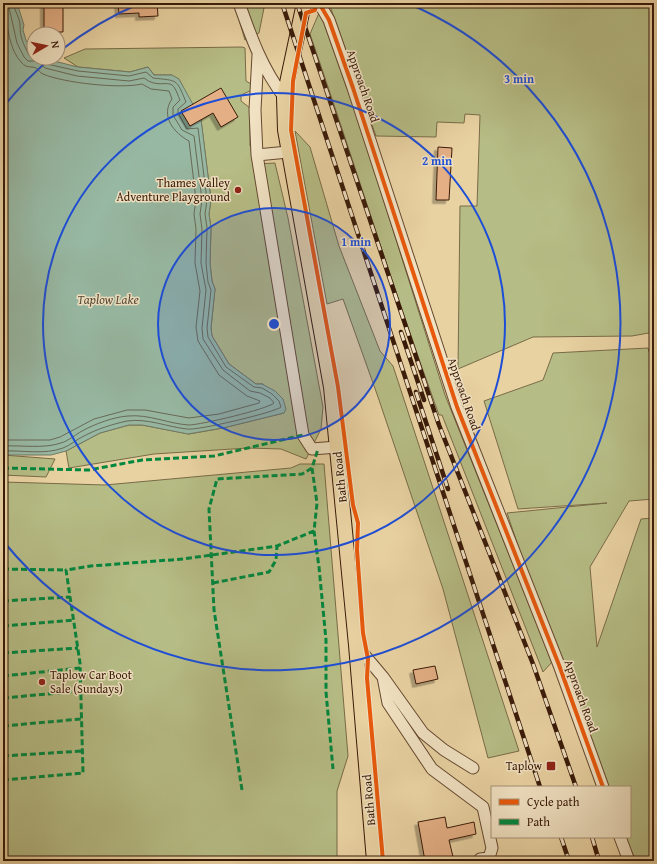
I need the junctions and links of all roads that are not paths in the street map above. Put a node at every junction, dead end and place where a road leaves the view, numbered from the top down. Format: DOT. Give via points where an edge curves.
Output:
graph roads {
  1 [pos="240,3"];
  2 [pos="304,3"];
  3 [pos="319,3"];
  4 [pos="258,55"];
  5 [pos="284,97"];
  6 [pos="288,152"];
  7 [pos="257,155"];
  8 [pos="337,447"];
  9 [pos="356,645"];
  10 [pos="383,677"];
  11 [pos="473,768"];
  12 [pos="604,786"];
  13 [pos="620,838"];
  14 [pos="480,859"];
  15 [pos="374,861"];
  16 [pos="629,861"];
  1 -- 4 [label="street"];
  2 -- 5 [label="main road, Bath Road"];
  3 -- 12 [label="street, Approach Road" via="329,20 353,88 457,407 559,665"];
  4 -- 5 [label="street"];
  4 -- 7 [label="street" via="255,110"];
  5 -- 6 [label="main road, Bath Road"];
  6 -- 7 [label="street"];
  6 -- 8 [label="main road, Bath Road" via="331,387"];
  7 -- 8 [label="street" via="303,435 312,450"];
  8 -- 9 [label="main road, Bath Road"];
  9 -- 10 [label="street"];
  9 -- 15 [label="main road, Bath Road"];
  10 -- 11 [label="street" via="423,733"];
  10 -- 14 [label="street" via="388,703 432,769 483,807 492,848 489,858"];
  13 -- 16 [label="street"];
}
